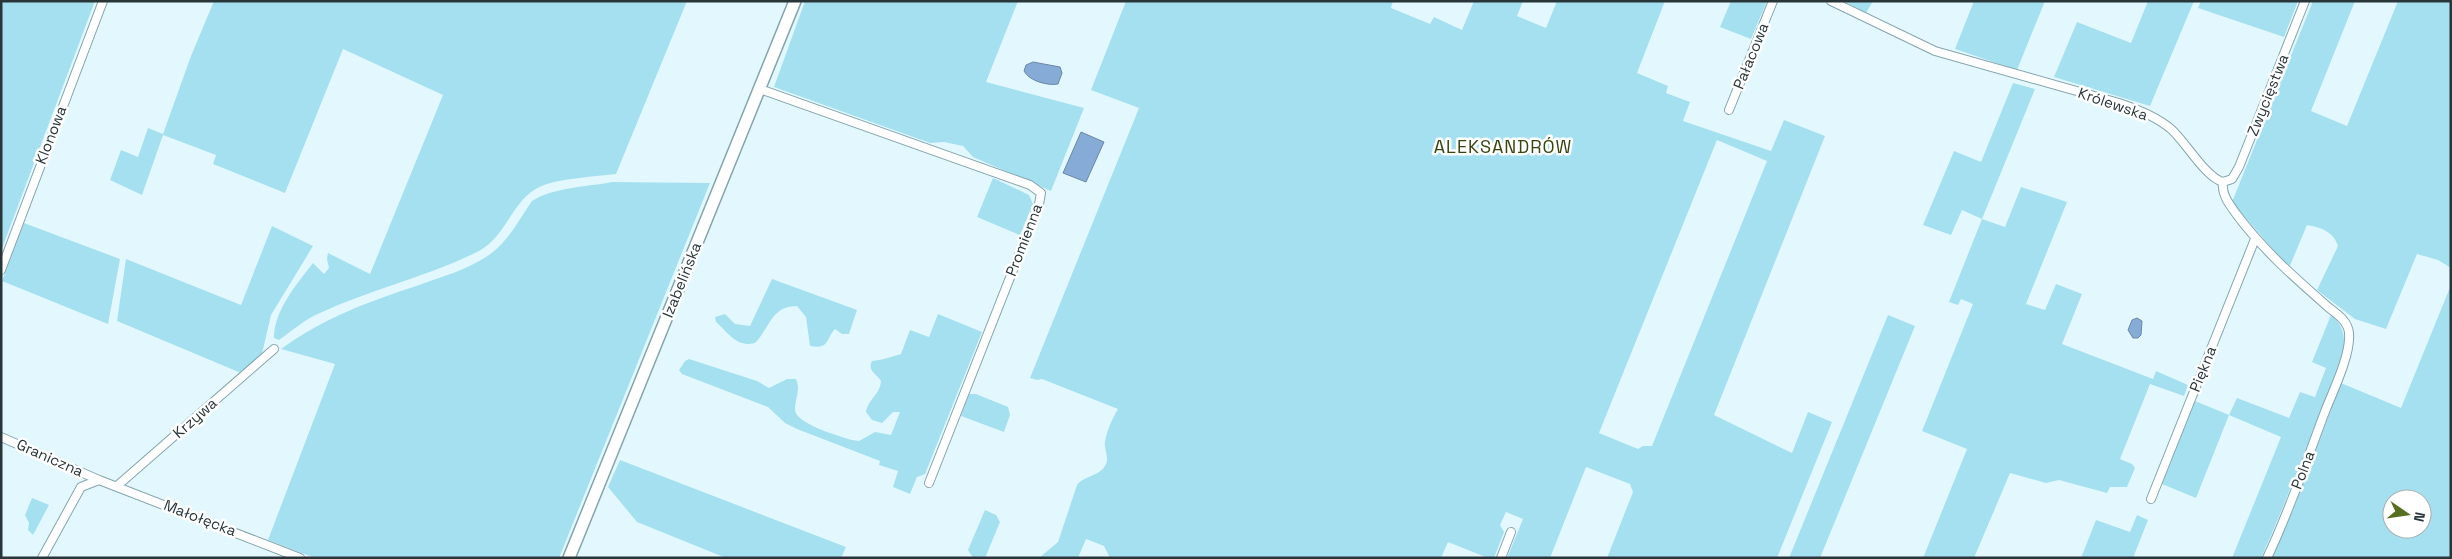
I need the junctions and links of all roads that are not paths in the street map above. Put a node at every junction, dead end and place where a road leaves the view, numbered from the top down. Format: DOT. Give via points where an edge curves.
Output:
graph roads {
  1 [pos="104,1"];
  2 [pos="795,1"];
  3 [pos="1773,1"];
  4 [pos="1832,1"];
  5 [pos="2305,1"];
  6 [pos="760,88"];
  7 [pos="1729,110"];
  8 [pos="2223,182"];
  9 [pos="2256,239"];
  10 [pos="1,270"];
  11 [pos="274,349"];
  12 [pos="1,437"];
  13 [pos="99,480"];
  14 [pos="929,483"];
  15 [pos="117,486"];
  16 [pos="2151,499"];
  17 [pos="1511,532"];
  18 [pos="42,558"];
  19 [pos="300,558"];
  20 [pos="569,558"];
  21 [pos="1501,558"];
  22 [pos="2267,558"];
  1 -- 10 [label="street, Klonowa"];
  2 -- 6 [label="street, Izabelińska"];
  3 -- 7 [label="street, Pałacowa"];
  4 -- 8 [label="street, Królewska" via="1935,51 2142,112 2170,128 2208,172"];
  5 -- 8 [label="street, Zwycięstwa" via="2239,167 2232,179"];
  6 -- 14 [label="street, Promienna" via="1030,185 1041,193"];
  6 -- 20 [label="street, Izabelińska"];
  8 -- 9 [label="street" via="2222,190 2228,202"];
  9 -- 16 [label="street, Piękna"];
  9 -- 22 [label="street, Polna" via="2286,271 2347,325 2348,345 2337,381"];
  11 -- 15 [label="street, Krzywa"];
  12 -- 13 [label="street, Graniczna"];
  13 -- 15 [label="street, Małołęcka"];
  13 -- 18 [label="street" via="81,487"];
  15 -- 19 [label="street, Małołęcka"];
  17 -- 21 [label="street"];
}
